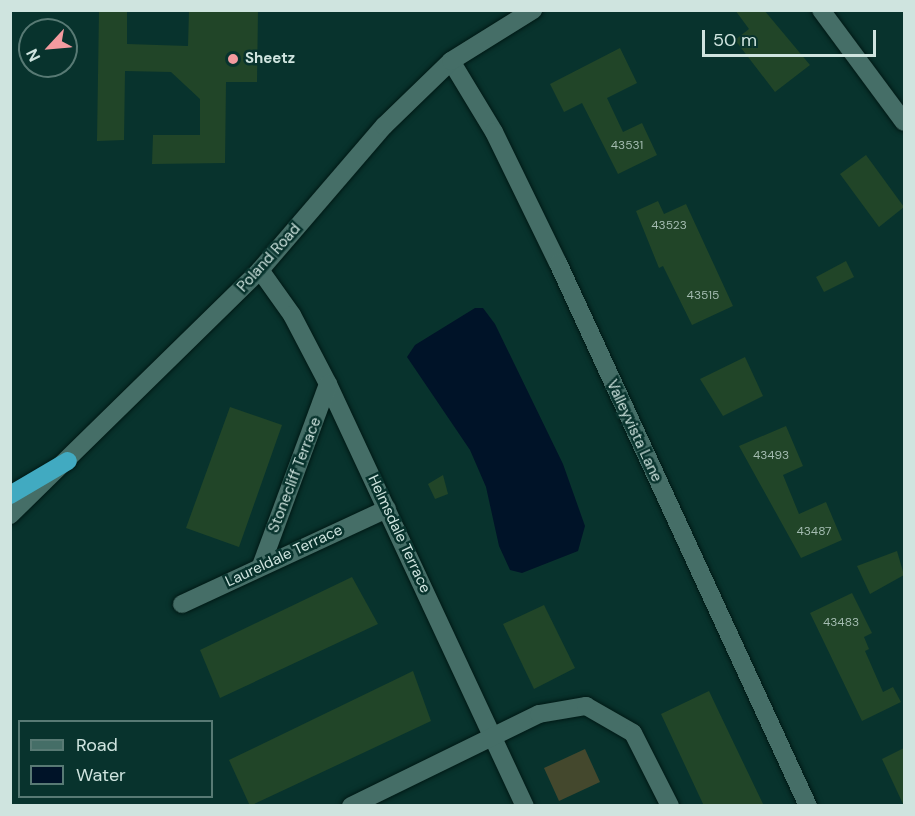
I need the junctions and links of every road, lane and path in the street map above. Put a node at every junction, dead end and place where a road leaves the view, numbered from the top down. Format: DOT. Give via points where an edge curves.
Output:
graph roads {
  1 [pos="533,10"];
  2 [pos="821,10"];
  3 [pos="451,61"];
  4 [pos="904,122"];
  5 [pos="260,270"];
  6 [pos="328,384"];
  7 [pos="68,461"];
  8 [pos="10,495"];
  9 [pos="387,509"];
  10 [pos="10,515"];
  11 [pos="261,566"];
  12 [pos="182,604"];
  13 [pos="492,737"];
  14 [pos="351,806"];
  15 [pos="525,806"];
  16 [pos="670,806"];
  17 [pos="808,806"];
  1 -- 3 [label="street, Poland Road"];
  2 -- 4 [label="street"];
  3 -- 5 [label="street, Poland Road" via="384,126"];
  3 -- 17 [label="street, Valleyvista Lane" via="494,132 553,254"];
  5 -- 6 [label="street, Helmsdale Terrace" via="292,315"];
  5 -- 7 [label="street, Poland Road"];
  6 -- 9 [label="street, Helmsdale Terrace"];
  6 -- 11 [label="street, Stonecliff Terrace"];
  7 -- 8 [label="highway"];
  7 -- 10 [label="street, Poland Road"];
  9 -- 11 [label="street, Laureldale Terrace"];
  9 -- 13 [label="street, Helmsdale Terrace"];
  11 -- 12 [label="street, Laureldale Terrace"];
  13 -- 14 [label="street"];
  13 -- 15 [label="street, Helmsdale Terrace"];
  13 -- 16 [label="street" via="553,709 586,706 603,712 633,733"];
}
